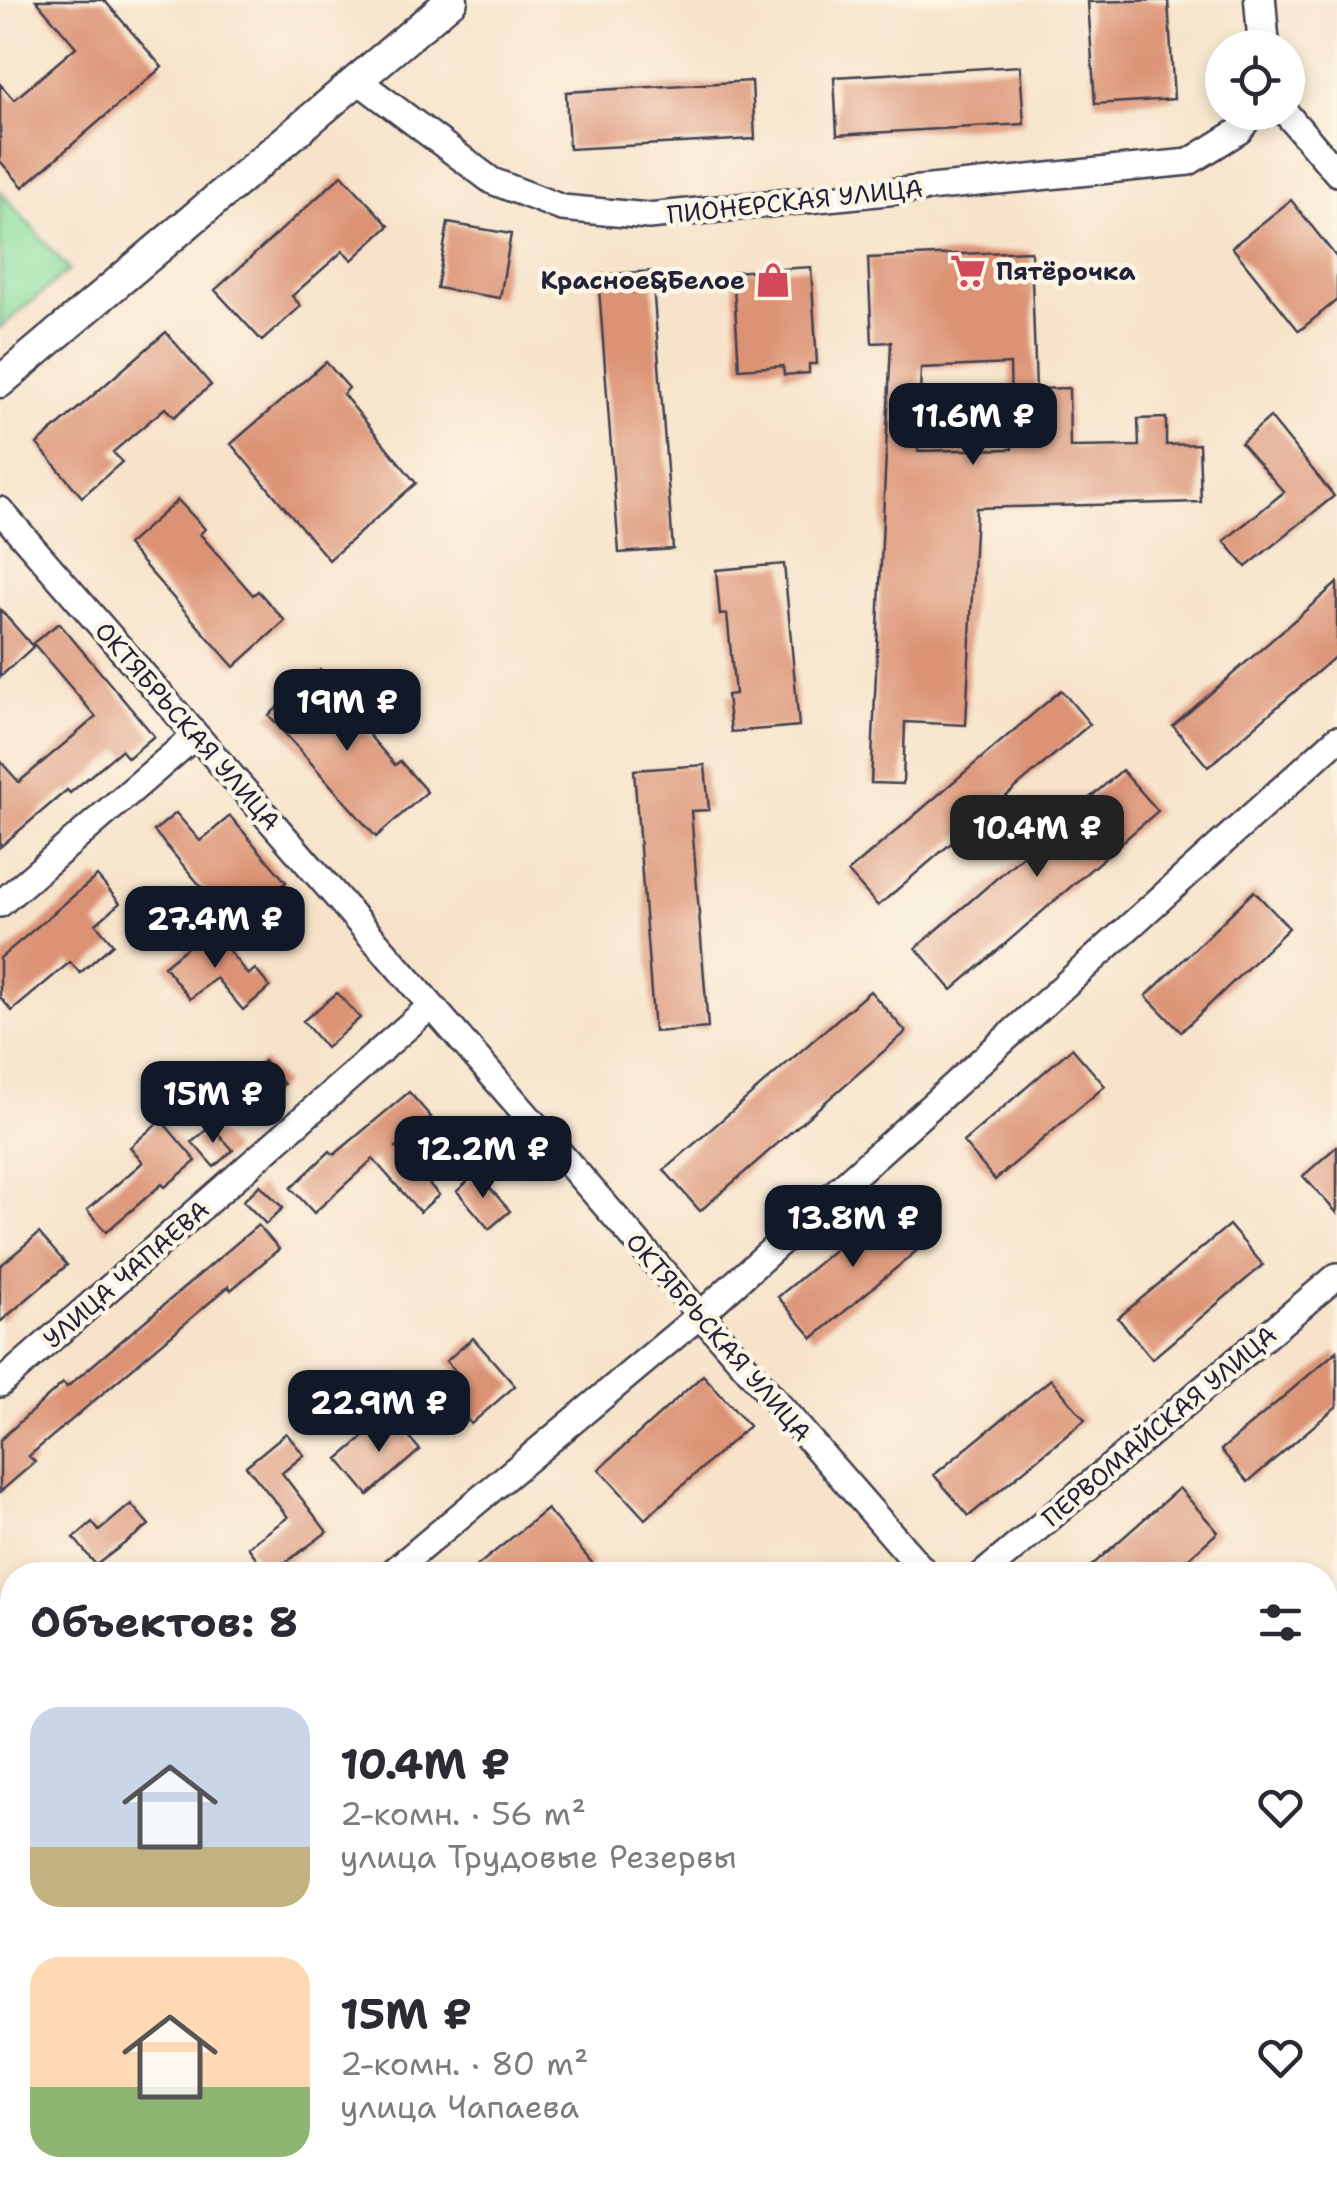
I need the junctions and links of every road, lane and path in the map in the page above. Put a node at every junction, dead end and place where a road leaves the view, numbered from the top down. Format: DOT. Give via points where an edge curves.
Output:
graph roads {
  1 [pos="452,0"];
  2 [pos="1260,0"];
  3 [pos="1262,30"];
  4 [pos="356,78"];
  5 [pos="1240,130"];
  6 [pos="1300,130"];
  7 [pos="1337,173"];
  8 [pos="0,382"];
  9 [pos="0,510"];
  10 [pos="196,735"];
  11 [pos="1337,739"];
  12 [pos="0,904"];
  13 [pos="432,1006"];
  14 [pos="1337,1276"];
  15 [pos="700,1315"];
  16 [pos="0,1384"];
  17 [pos="404,1562"];
  18 [pos="916,1562"];
  19 [pos="997,1562"];
  1 -- 4 [label="street"];
  2 -- 3 [label="street"];
  4 -- 5 [label="street, ПИОНЕРСКАЯ УЛИЦА" via="492,181 562,208 648,216 1189,162"];
  4 -- 8 [label="street"];
  6 -- 7 [label="street"];
  9 -- 10 [label="street, ОКТЯБРЬСКАЯ УЛИЦА"];
  10 -- 12 [label="street"];
  10 -- 13 [label="street, ОКТЯБРЬСКАЯ УЛИЦА"];
  11 -- 15 [label="street"];
  13 -- 15 [label="street, ОКТЯБРЬСКАЯ УЛИЦА"];
  13 -- 16 [label="street, УЛИЦА ЧАПАЕВА"];
  14 -- 19 [label="street, ПЕРВОМАЙСКАЯ УЛИЦА"];
  15 -- 17 [label="street"];
  15 -- 18 [label="street, ОКТЯБРЬСКАЯ УЛИЦА"];
}
